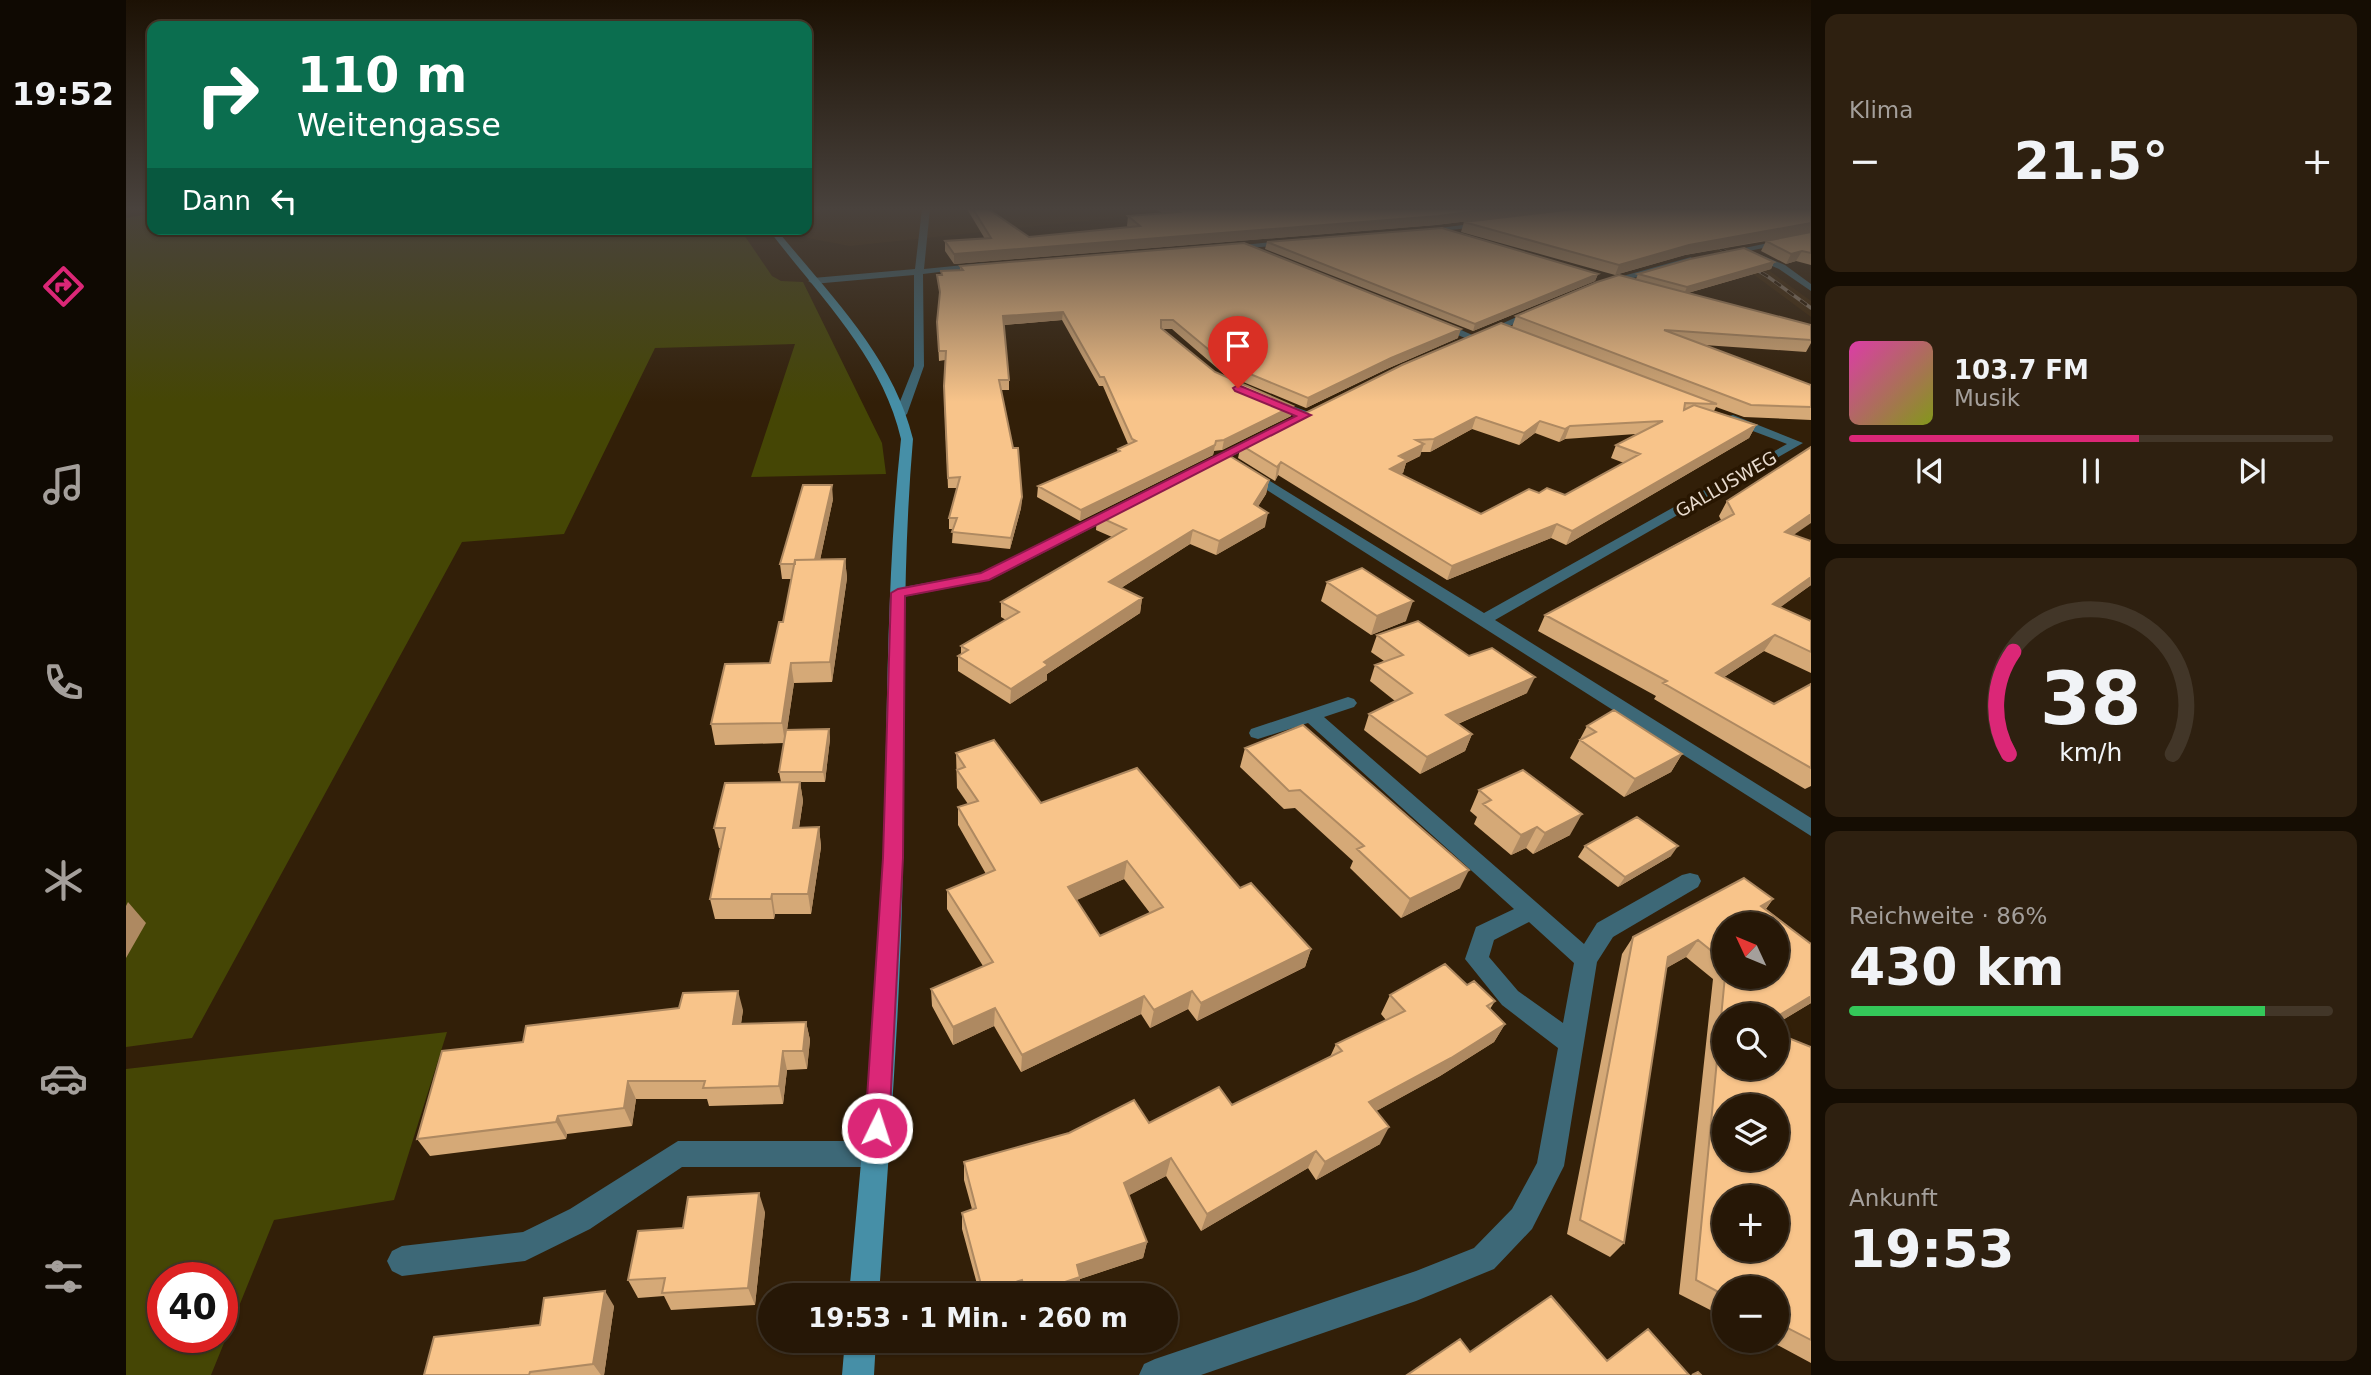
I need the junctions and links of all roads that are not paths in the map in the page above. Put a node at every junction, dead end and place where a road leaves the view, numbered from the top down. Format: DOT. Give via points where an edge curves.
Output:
graph roads {
  1 [pos="807,273"];
  2 [pos="896,273"];
  3 [pos="919,273"];
  4 [pos="1630,273"];
  5 [pos="1789,273"];
  6 [pos="1607,278"];
  7 [pos="813,281"];
  8 [pos="1639,287"];
  9 [pos="1589,288"];
  10 [pos="1811,288"];
  11 [pos="1543,308"];
  12 [pos="1423,318"];
  13 [pos="1497,328"];
  14 [pos="1474,338"];
  15 [pos="1523,338"];
  16 [pos="1451,348"];
  17 [pos="1261,397"];
  18 [pos="1719,413"];
  19 [pos="901,414"];
  20 [pos="1305,416"];
  21 [pos="1269,433"];
  22 [pos="1221,456"];
  23 [pos="1197,468"];
  24 [pos="1126,505"];
  25 [pos="898,593"];
  26 [pos="1484,620"];
  27 [pos="1348,703"];
  28 [pos="1310,715"];
  29 [pos="1258,733"];
  30 [pos="1811,828"];
  31 [pos="1690,881"];
  32 [pos="1531,911"];
  33 [pos="1586,960"];
  34 [pos="1572,1044"];
  35 [pos="875,1154"];
  36 [pos="402,1261"];
  37 [pos="865,1283"];
  38 [pos="860,1353"];
  39 [pos="858,1375"];
  40 [pos="1154,1375"];
  1 -- 7 [label="street"];
  2 -- 7 [label="street"];
  3 -- 19 [label="street" via="919,366"];
  4 -- 6 [label="street"];
  5 -- 10 [label="street"];
  6 -- 8 [label="street"];
  6 -- 9 [label="street"];
  7 -- 19 [label="street" via="869,350"];
  11 -- 13 [label="street"];
  12 -- 14 [label="street"];
  13 -- 14 [label="street"];
  13 -- 15 [label="street"];
  14 -- 16 [label="street"];
  17 -- 20 [label="street"];
  18 -- 26 [label="street, GALLUSWEG" via="1797,443"];
  19 -- 25 [label="street" via="907,439"];
  21 -- 22 [label="street"];
  22 -- 23 [label="street"];
  22 -- 26 [label="street"];
  24 -- 25 [label="street" via="985,577"];
  25 -- 35 [label="street" via="893,858"];
  26 -- 30 [label="street"];
  27 -- 28 [label="street"];
  28 -- 29 [label="street"];
  28 -- 32 [label="street"];
  31 -- 33 [label="street" via="1605,930"];
  32 -- 33 [label="street"];
  32 -- 34 [label="street" via="1484,934 1477,959 1510,998"];
  33 -- 34 [label="street"];
  34 -- 40 [label="street" via="1550,1166 1522,1219 1484,1259"];
  35 -- 36 [label="street" via="678,1154 580,1219 525,1246"];
  35 -- 37 [label="street"];
  38 -- 39 [label="street"];
}
